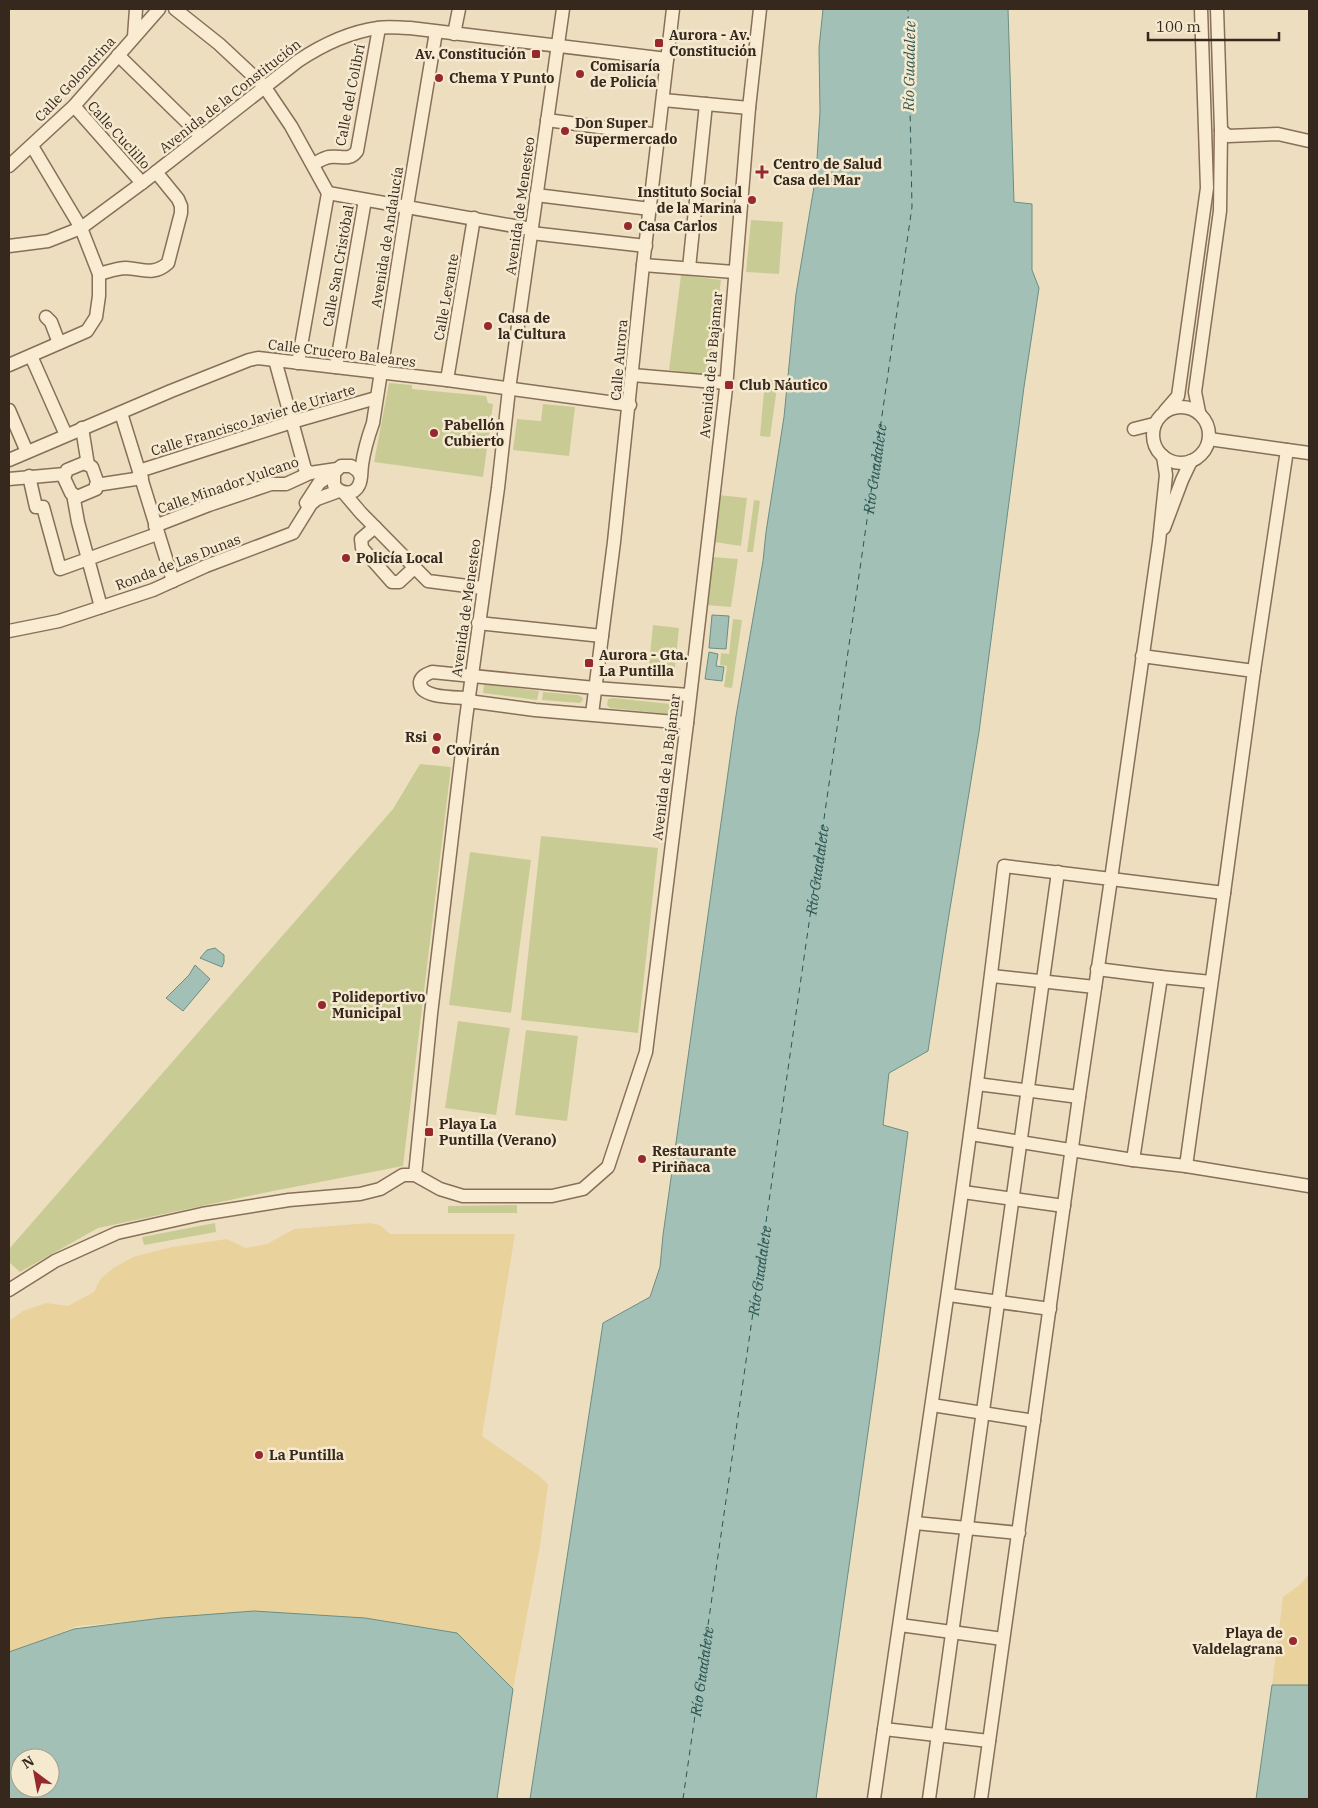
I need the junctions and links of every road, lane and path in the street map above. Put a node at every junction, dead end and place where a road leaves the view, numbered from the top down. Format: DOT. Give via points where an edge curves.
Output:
graph roads {
  1 [pos="136,9"];
  2 [pos="159,9"];
  3 [pos="175,9"];
  4 [pos="459,9"];
  5 [pos="562,9"];
  6 [pos="674,9"];
  7 [pos="760,9"];
  8 [pos="1201,9"];
  9 [pos="1212,9"];
  10 [pos="1217,9"];
  11 [pos="379,28"];
  12 [pos="436,32"];
  13 [pos="454,34"];
  14 [pos="134,37"];
  15 [pos="557,46"];
  16 [pos="118,55"];
  17 [pos="667,59"];
  18 [pos="1204,79"];
  19 [pos="264,86"];
  20 [pos="663,100"];
  21 [pos="706,104"];
  22 [pos="74,106"];
  23 [pos="749,108"];
  24 [pos="547,120"];
  25 [pos="1221,130"];
  26 [pos="659,135"];
  27 [pos="201,136"];
  28 [pos="1309,141"];
  29 [pos="32,146"];
  30 [pos="313,164"];
  31 [pos="9,166"];
  32 [pos="156,172"];
  33 [pos="142,183"];
  34 [pos="328,193"];
  35 [pos="536,195"];
  36 [pos="365,200"];
  37 [pos="406,206"];
  38 [pos="650,209"];
  39 [pos="1220,211"];
  40 [pos="474,218"];
  41 [pos="81,228"];
  42 [pos="531,231"];
  43 [pos="9,246"];
  44 [pos="646,246"];
  45 [pos="643,265"];
  46 [pos="689,268"];
  47 [pos="734,272"];
  48 [pos="99,274"];
  49 [pos="46,317"];
  50 [pos="59,343"];
  51 [pos="31,356"];
  52 [pos="275,360"];
  53 [pos="298,363"];
  54 [pos="9,365"];
  55 [pos="336,367"];
  56 [pos="380,373"];
  57 [pos="632,375"];
  58 [pos="447,380"];
  59 [pos="726,383"];
  60 [pos="509,389"];
  61 [pos="376,398"];
  62 [pos="630,405"];
  63 [pos="9,410"];
  64 [pos="1165,411"];
  65 [pos="1199,412"];
  66 [pos="120,413"];
  67 [pos="292,422"];
  68 [pos="1154,424"];
  69 [pos="82,428"];
  70 [pos="66,435"];
  71 [pos="1153,438"];
  72 [pos="1209,439"];
  73 [pos="365,447"];
  74 [pos="1287,450"];
  75 [pos="27,452"];
  76 [pos="1309,453"];
  77 [pos="1162,456"];
  78 [pos="9,460"];
  79 [pos="1192,461"];
  80 [pos="88,465"];
  81 [pos="351,466"];
  82 [pos="336,471"];
  83 [pos="310,473"];
  84 [pos="66,474"];
  85 [pos="140,474"];
  86 [pos="29,476"];
  87 [pos="9,479"];
  88 [pos="359,481"];
  89 [pos="96,486"];
  90 [pos="342,492"];
  91 [pos="72,494"];
  92 [pos="372,524"];
  93 [pos="156,530"];
  94 [pos="293,533"];
  95 [pos="1158,542"];
  96 [pos="88,560"];
  97 [pos="414,568"];
  98 [pos="173,581"];
  99 [pos="483,588"];
  100 [pos="101,607"];
  101 [pos="478,623"];
  102 [pos="9,631"];
  103 [pos="602,636"];
  104 [pos="1142,656"];
  105 [pos="1254,671"];
  106 [pos="471,676"];
  107 [pos="595,688"];
  108 [pos="689,695"];
  109 [pos="468,700"];
  110 [pos="592,714"];
  111 [pos="687,723"];
  112 [pos="1058,872"];
  113 [pos="1112,879"];
  114 [pos="1224,893"];
  115 [pos="1098,969"];
  116 [pos="992,976"];
  117 [pos="1161,978"];
  118 [pos="1042,982"];
  119 [pos="1211,982"];
  120 [pos="1095,987"];
  121 [pos="977,1084"];
  122 [pos="1027,1090"];
  123 [pos="1078,1097"];
  124 [pos="971,1134"];
  125 [pos="1020,1143"];
  126 [pos="1071,1150"];
  127 [pos="1133,1160"];
  128 [pos="1186,1166"];
  129 [pos="415,1175"];
  130 [pos="1309,1186"];
  131 [pos="963,1192"];
  132 [pos="1012,1199"];
  133 [pos="1064,1206"];
  134 [pos="9,1290"];
  135 [pos="949,1295"];
  136 [pos="998,1302"];
  137 [pos="1050,1309"];
  138 [pos="932,1405"];
  139 [pos="983,1413"];
  140 [pos="1034,1421"];
  141 [pos="915,1523"];
  142 [pos="967,1528"];
  143 [pos="1018,1533"];
  144 [pos="900,1625"];
  145 [pos="952,1632"];
  146 [pos="1004,1639"];
  147 [pos="884,1729"];
  148 [pos="938,1736"];
  149 [pos="989,1741"];
  150 [pos="874,1799"];
  151 [pos="929,1799"];
  152 [pos="981,1799"];
  1 -- 14 [label="street"];
  2 -- 14 [label="street, Calle Golondrina"];
  3 -- 19 [label="street"];
  4 -- 13 [label="street"];
  5 -- 15 [label="street, Avenida de Menesteo"];
  6 -- 17 [label="street, Calle Aurora"];
  7 -- 23 [label="street, Avenida de la Bajamar"];
  8 -- 18 [label="street"];
  9 -- 18 [label="street" via="1214,58"];
  10 -- 25 [label="street"];
  11 -- 12 [label="street, Avenida de la Constitución"];
  11 -- 19 [label="street, Avenida de la Constitución" via="326,43"];
  11 -- 30 [label="street, Calle del Colibrí" via="357,151 348,158 334,156"];
  12 -- 13 [label="street, Avenida de la Constitución"];
  12 -- 37 [label="street, Avenida de Andalucía"];
  13 -- 15 [label="street, Avenida de la Constitución"];
  14 -- 16 [label="street, Calle Golondrina"];
  15 -- 17 [label="street, Avenida de la Constitución"];
  15 -- 24 [label="street, Avenida de Menesteo"];
  16 -- 22 [label="street, Calle Golondrina"];
  16 -- 27 [label="street"];
  17 -- 20 [label="street, Calle Aurora"];
  18 -- 39 [label="street" via="1212,85 1213,91"];
  18 -- 64 [label="street" via="1207,188 1178,396"];
  19 -- 27 [label="street, Avenida de la Constitución"];
  19 -- 30 [label="street"];
  20 -- 21 [label="street"];
  20 -- 26 [label="street, Calle Aurora"];
  21 -- 23 [label="street"];
  21 -- 46 [label="street"];
  22 -- 29 [label="street, Calle Golondrina"];
  22 -- 33 [label="street, Calle Cuclillo"];
  23 -- 47 [label="street, Avenida de la Bajamar"];
  24 -- 26 [label="street"];
  24 -- 35 [label="street, Avenida de Menesteo"];
  25 -- 28 [label="street" via="1228,136 1278,134"];
  25 -- 39 [label="street"];
  26 -- 38 [label="street, Calle Aurora"];
  27 -- 32 [label="street, Avenida de la Constitución"];
  29 -- 31 [label="street, Calle Golondrina"];
  29 -- 41 [label="street"];
  30 -- 34 [label="street"];
  32 -- 33 [label="street, Avenida de la Constitución"];
  32 -- 48 [label="street" via="181,206 168,263 156,271 126,268"];
  33 -- 41 [label="street, Avenida de la Constitución"];
  34 -- 36 [label="street"];
  34 -- 53 [label="street"];
  35 -- 38 [label="street"];
  35 -- 42 [label="street, Avenida de Menesteo"];
  36 -- 37 [label="street"];
  36 -- 55 [label="street, Calle San Cristóbal"];
  37 -- 40 [label="street"];
  37 -- 56 [label="street, Avenida de Andalucía"];
  38 -- 44 [label="street, Calle Aurora"];
  39 -- 65 [label="street" via="1195,392"];
  40 -- 42 [label="street"];
  40 -- 58 [label="street, Calle Levante"];
  41 -- 43 [label="street, Avenida de la Constitución" via="48,241"];
  41 -- 48 [label="street"];
  42 -- 44 [label="street"];
  42 -- 60 [label="street, Avenida de Menesteo"];
  44 -- 45 [label="street, Calle Aurora"];
  45 -- 46 [label="street"];
  45 -- 57 [label="street, Calle Aurora"];
  46 -- 47 [label="street"];
  47 -- 59 [label="street, Avenida de la Bajamar"];
  48 -- 50 [label="street" via="96,317 87,331"];
  49 -- 50 [label="street"];
  50 -- 51 [label="street"];
  51 -- 54 [label="street"];
  51 -- 70 [label="street"];
  52 -- 53 [label="street, Calle Crucero Baleares"];
  52 -- 66 [label="street, Calle Crucero Baleares" via="249,360"];
  52 -- 67 [label="street"];
  53 -- 55 [label="street, Calle Crucero Baleares"];
  55 -- 56 [label="street, Calle Crucero Baleares"];
  56 -- 58 [label="street, Calle Crucero Baleares"];
  56 -- 61 [label="street, Avenida de Andalucía"];
  57 -- 59 [label="street"];
  57 -- 62 [label="street, Calle Aurora"];
  58 -- 60 [label="street, Calle Crucero Baleares"];
  59 -- 108 [label="street, Avenida de la Bajamar"];
  60 -- 62 [label="street, Calle Crucero Baleares"];
  60 -- 99 [label="street, Avenida de Menesteo"];
  61 -- 67 [label="street, Calle Francisco Javier de Uriarte"];
  61 -- 73 [label="street, Avenida de Andalucía" via="373,423"];
  62 -- 103 [label="street, Calle Aurora"];
  63 -- 75 [label="street"];
  64 -- 65 [label="street" via="1176,406 1188,406"];
  64 -- 68 [label="street"];
  65 -- 72 [label="street" via="1206,421"];
  66 -- 69 [label="street, Calle Crucero Baleares"];
  66 -- 85 [label="street"];
  67 -- 83 [label="street" via="305,469"];
  67 -- 85 [label="street, Calle Francisco Javier de Uriarte"];
  68 -- 71 [label="street"];
  68 -- 71 [label="street" via="1134,429"];
  69 -- 70 [label="street, Calle Crucero Baleares"];
  69 -- 80 [label="street"];
  70 -- 75 [label="street, Calle Crucero Baleares"];
  71 -- 77 [label="street"];
  72 -- 74 [label="street"];
  72 -- 79 [label="street" via="1201,455"];
  73 -- 81 [label="street, Avenida de Andalucía"];
  73 -- 88 [label="street, Avenida de Andalucía"];
  74 -- 76 [label="street"];
  74 -- 105 [label="street"];
  75 -- 78 [label="street, Calle Crucero Baleares"];
  77 -- 79 [label="street" via="1180,463"];
  77 -- 95 [label="street" via="1166,475"];
  79 -- 95 [label="street"];
  80 -- 84 [label="street" via="84,463 67,470"];
  80 -- 89 [label="street" via="92,467"];
  81 -- 82 [label="street" via="341,466"];
  81 -- 88 [label="street" via="358,471"];
  82 -- 83 [label="street, Calle Minador Vulcano"];
  82 -- 90 [label="street" via="333,481"];
  82 -- 94 [label="street" via="319,483"];
  83 -- 93 [label="street, Calle Minador Vulcano" via="286,484 271,484 201,507"];
  84 -- 86 [label="street"];
  84 -- 91 [label="street" via="64,478"];
  85 -- 89 [label="street, Calle Francisco Javier de Uriarte"];
  85 -- 93 [label="street"];
  86 -- 87 [label="street"];
  86 -- 96 [label="street, Calle Minador Vulcano" via="36,506 43,507 60,569"];
  88 -- 90 [label="street" via="352,492"];
  88 -- 92 [label="street"];
  89 -- 91 [label="street" via="96,489 77,497"];
  90 -- 92 [label="street"];
  90 -- 94 [label="street" via="311,504"];
  91 -- 96 [label="street"];
  92 -- 97 [label="street"];
  92 -- 97 [label="street" via="361,540 362,548 392,582 399,582"];
  93 -- 96 [label="street, Calle Minador Vulcano"];
  93 -- 98 [label="street"];
  94 -- 98 [label="street, Ronda de Las Dunas"];
  95 -- 104 [label="street"];
  96 -- 100 [label="street"];
  97 -- 99 [label="street" via="428,581"];
  98 -- 100 [label="street, Ronda de Las Dunas"];
  99 -- 101 [label="street, Avenida de Menesteo"];
  100 -- 102 [label="street, Ronda de Las Dunas" via="59,621"];
  101 -- 103 [label="street"];
  101 -- 106 [label="street, Avenida de Menesteo"];
  103 -- 107 [label="street, Calle Aurora"];
  104 -- 105 [label="street"];
  104 -- 113 [label="street"];
  105 -- 114 [label="street"];
  106 -- 107 [label="street"];
  106 -- 109 [label="street, Avenida de Menesteo"];
  106 -- 109 [label="street" via="432,672 421,678 420,684 434,695"];
  107 -- 108 [label="street"];
  107 -- 110 [label="street, Calle Aurora"];
  108 -- 111 [label="street, Avenida de la Bajamar"];
  109 -- 110 [label="street"];
  109 -- 129 [label="street, Avenida de Menesteo" via="430,1014"];
  110 -- 111 [label="street"];
  111 -- 129 [label="street, Avenida de la Bajamar" via="646,1052 608,1167 583,1189 552,1196 463,1196 440,1189"];
  112 -- 113 [label="street"];
  112 -- 116 [label="street" via="1004,866"];
  112 -- 118 [label="street"];
  113 -- 114 [label="street"];
  113 -- 115 [label="street"];
  114 -- 119 [label="street"];
  115 -- 117 [label="street"];
  115 -- 120 [label="street"];
  116 -- 118 [label="street"];
  116 -- 121 [label="street"];
  117 -- 119 [label="street"];
  117 -- 127 [label="street"];
  118 -- 120 [label="street"];
  118 -- 122 [label="street"];
  119 -- 128 [label="street"];
  120 -- 123 [label="street"];
  121 -- 122 [label="street"];
  121 -- 124 [label="street"];
  122 -- 123 [label="street"];
  122 -- 125 [label="street"];
  123 -- 126 [label="street"];
  124 -- 125 [label="street"];
  124 -- 131 [label="street"];
  125 -- 126 [label="street"];
  125 -- 132 [label="street"];
  126 -- 127 [label="street"];
  126 -- 133 [label="street"];
  127 -- 128 [label="street"];
  128 -- 130 [label="street"];
  129 -- 134 [label="street" via="403,1175 380,1189 360,1194 289,1200 202,1214 117,1233 55,1261"];
  131 -- 132 [label="street"];
  131 -- 135 [label="street"];
  132 -- 133 [label="street"];
  132 -- 136 [label="street"];
  133 -- 137 [label="street"];
  135 -- 136 [label="street"];
  135 -- 138 [label="street"];
  136 -- 137 [label="street"];
  136 -- 139 [label="street"];
  137 -- 140 [label="street"];
  138 -- 139 [label="street"];
  138 -- 141 [label="street"];
  139 -- 140 [label="street"];
  139 -- 142 [label="street"];
  140 -- 143 [label="street"];
  141 -- 142 [label="street"];
  141 -- 144 [label="street"];
  142 -- 143 [label="street"];
  142 -- 145 [label="street"];
  143 -- 146 [label="street"];
  144 -- 145 [label="street"];
  144 -- 147 [label="street"];
  145 -- 146 [label="street"];
  145 -- 148 [label="street"];
  146 -- 149 [label="street"];
  147 -- 148 [label="street"];
  147 -- 150 [label="street"];
  148 -- 149 [label="street"];
  148 -- 151 [label="street"];
  149 -- 152 [label="street"];
}
